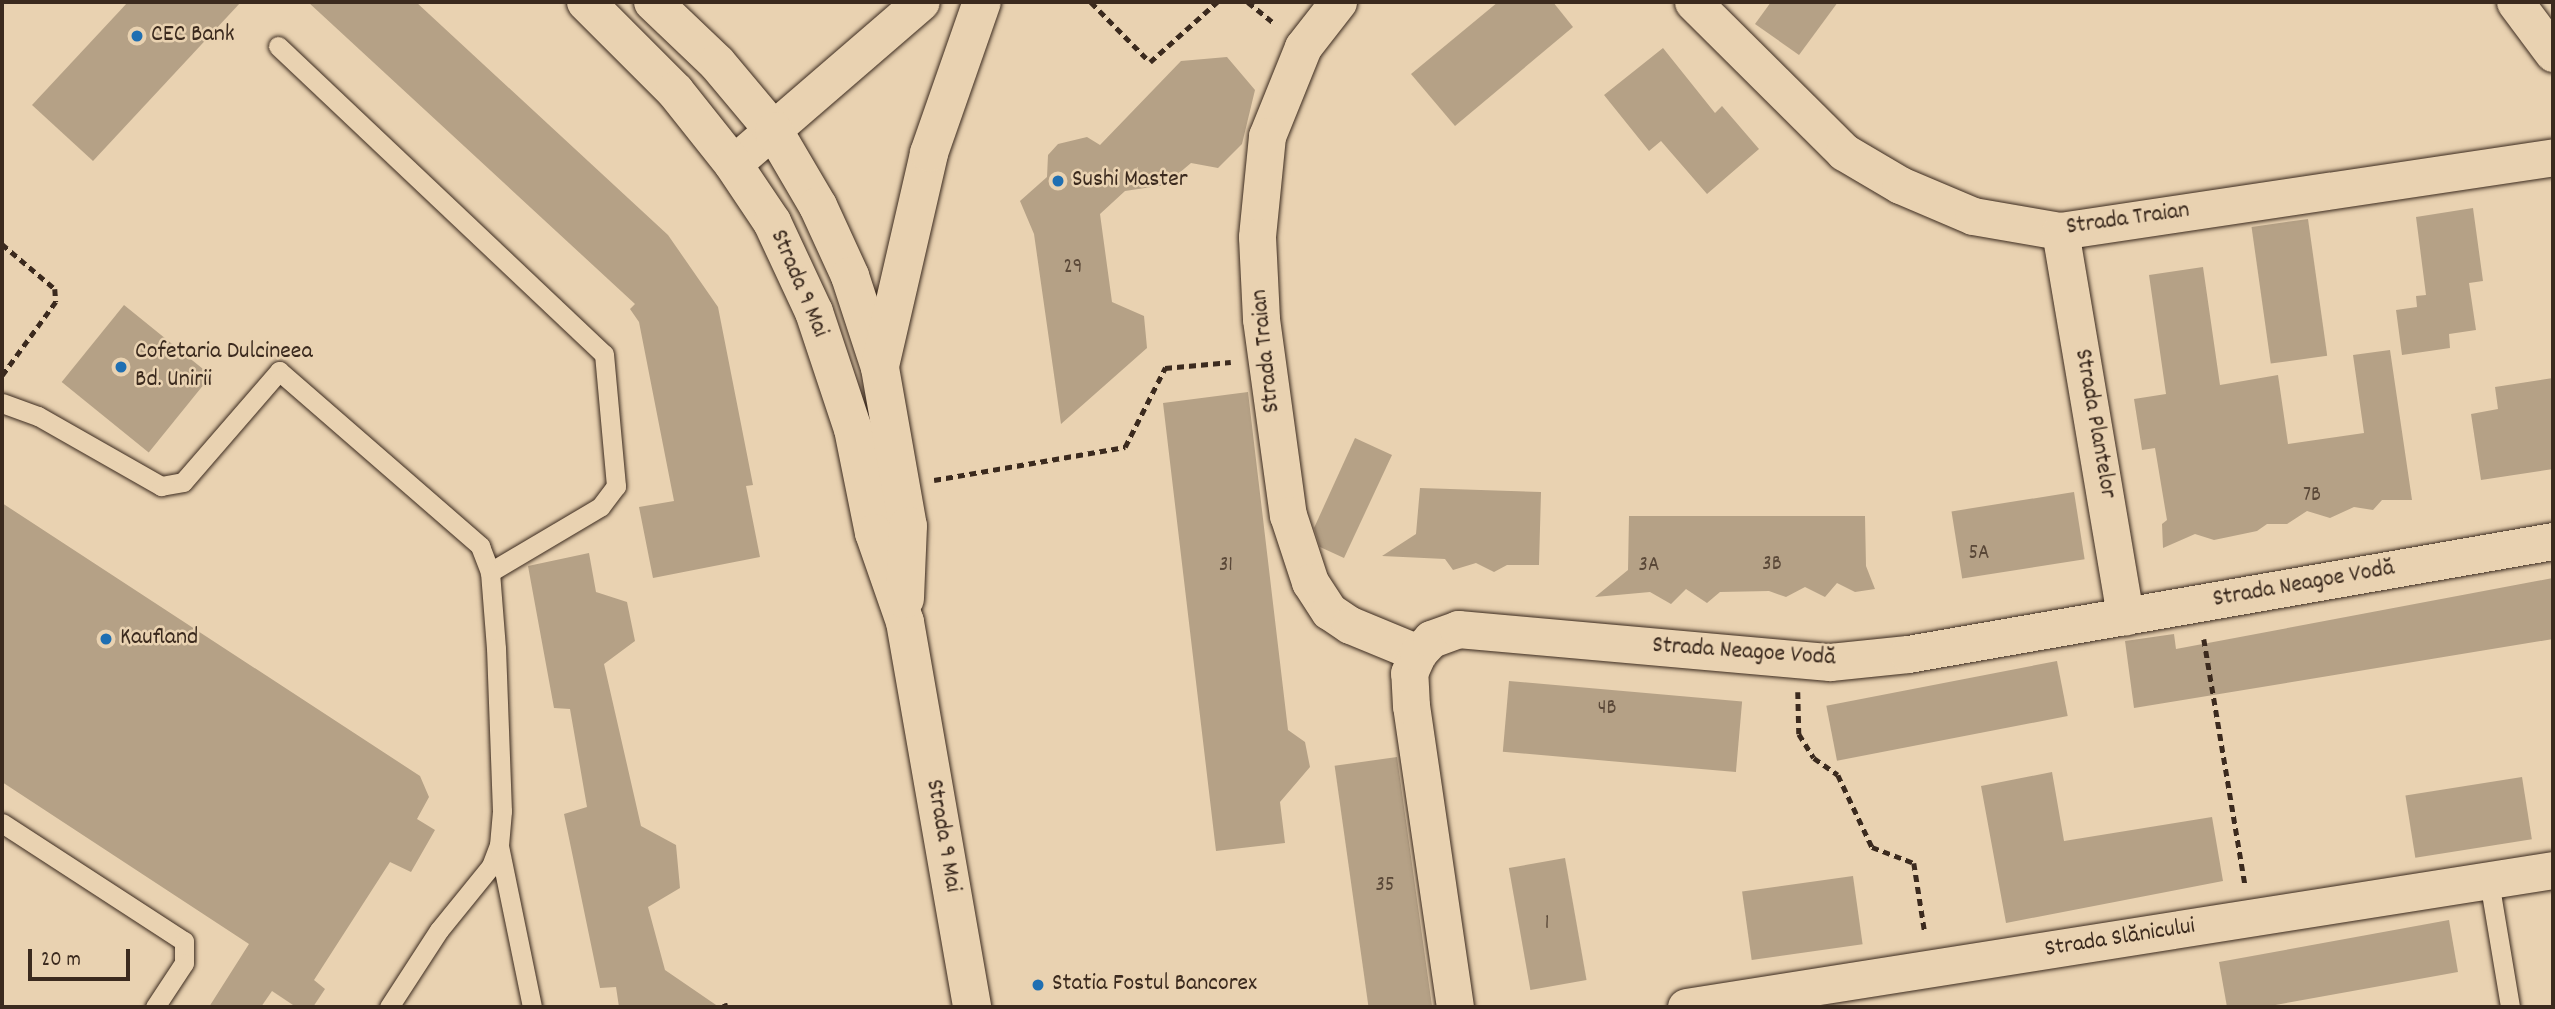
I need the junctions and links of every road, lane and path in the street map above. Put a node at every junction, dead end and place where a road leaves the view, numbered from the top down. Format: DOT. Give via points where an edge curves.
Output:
graph roads {
  1 [pos="586,2"];
  2 [pos="653,2"];
  3 [pos="921,2"];
  4 [pos="982,2"];
  5 [pos="1091,2"];
  6 [pos="1217,2"];
  7 [pos="1338,2"];
  8 [pos="1693,2"];
  9 [pos="2515,2"];
  10 [pos="278,46"];
  11 [pos="2553,53"];
  12 [pos="774,131"];
  13 [pos="2553,158"];
  14 [pos="733,164"];
  15 [pos="2060,231"];
  16 [pos="2,244"];
  17 [pos="1266,359"];
  18 [pos="880,368"];
  19 [pos="2,377"];
  20 [pos="2,403"];
  21 [pos="901,486"];
  22 [pos="2553,541"];
  23 [pos="490,572"];
  24 [pos="2198,603"];
  25 [pos="2125,617"];
  26 [pos="905,622"];
  27 [pos="1418,653"];
  28 [pos="1798,660"];
  29 [pos="2,823"];
  30 [pos="499,845"];
  31 [pos="2553,870"];
  32 [pos="2489,881"];
  33 [pos="2251,919"];
  34 [pos="1931,969"];
  35 [pos="1819,997"];
  36 [pos="155,1007"];
  37 [pos="389,1007"];
  38 [pos="532,1007"];
  39 [pos="972,1007"];
  40 [pos="1455,1007"];
  41 [pos="1686,1007"];
  42 [pos="2510,1007"];
  1 -- 14 [label="main road, Strada 9 Mai" via="675,91"];
  2 -- 12 [label="main road, Strada 9 Mai" via="718,63"];
  3 -- 12 [label="street"];
  4 -- 18 [label="main road" via="929,153"];
  5 -- 6 [label="path" via="1150,62"];
  7 -- 17 [label="street, Strada Traian" via="1303,47 1267,136 1257,237"];
  8 -- 15 [label="street, Strada Traian" via="1844,152 1900,185 1973,216"];
  9 -- 11 [label="street"];
  10 -- 23 [label="lane" via="604,354 616,486 600,507"];
  12 -- 14 [label="street"];
  12 -- 18 [label="main road, Strada 9 Mai" via="818,206 850,276"];
  13 -- 15 [label="street, Strada Traian"];
  14 -- 26 [label="main road, Strada 9 Mai" via="772,222 814,312 853,429 874,533"];
  15 -- 25 [label="street, Strada Plantelor"];
  16 -- 19 [label="path" via="55,289 56,302"];
  17 -- 21 [label="path" via="1165,368 1125,447"];
  17 -- 27 [label="street, Strada Traian" via="1288,515 1310,582 1329,611 1350,625"];
  18 -- 21 [label="main road, Strada 9 Mai"];
  20 -- 23 [label="lane" via="38,416 160,486 183,482 279,371 480,546"];
  21 -- 26 [label="main road, Strada 9 Mai" via="908,526"];
  22 -- 24 [label="street, Strada Neagoe Vodă"];
  23 -- 30 [label="lane" via="502,811"];
  24 -- 25 [label="street, Strada Neagoe Vodă"];
  24 -- 33 [label="path"];
  25 -- 28 [label="street, Strada Neagoe Vodă" via="1908,654"];
  26 -- 39 [label="main road, Strada 9 Mai"];
  27 -- 28 [label="street, Strada Neagoe Vodă" via="1431,639 1458,629"];
  27 -- 40 [label="street" via="1409,673 1411,706"];
  28 -- 34 [label="path" via="1799,734 1814,758 1838,775 1872,847 1914,863"];
  29 -- 36 [label="lane" via="184,941 184,963"];
  30 -- 37 [label="lane" via="491,866 439,930"];
  30 -- 38 [label="lane"];
  31 -- 32 [label="street, Strada Slănicului"];
  32 -- 33 [label="street, Strada Slănicului"];
  32 -- 42 [label="lane"];
  33 -- 34 [label="street, Strada Slănicului"];
  34 -- 35 [label="street, Strada Slănicului"];
  35 -- 41 [label="street, Strada Slănicului"];
}
